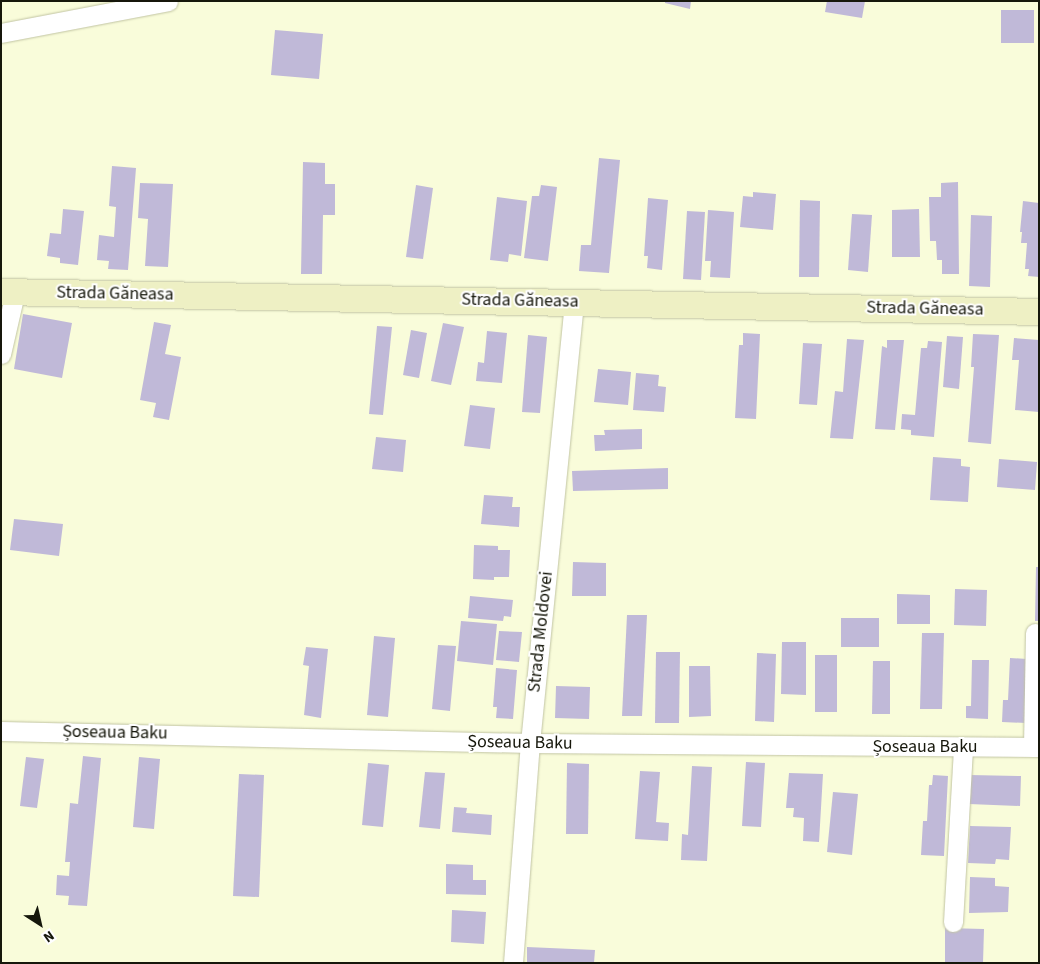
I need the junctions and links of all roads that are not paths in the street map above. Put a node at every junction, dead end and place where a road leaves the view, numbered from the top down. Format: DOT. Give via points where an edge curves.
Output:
graph roads {
  1 [pos="168,1"];
  2 [pos="1,33"];
  3 [pos="8,292"];
  4 [pos="574,302"];
  5 [pos="1039,312"];
  6 [pos="1,354"];
  7 [pos="1035,633"];
  8 [pos="1,731"];
  9 [pos="530,743"];
  10 [pos="963,747"];
  11 [pos="1036,747"];
  12 [pos="953,922"];
  13 [pos="513,963"];
  1 -- 2 [label="street"];
  3 -- 4 [label="main road, Strada Găneasa"];
  3 -- 6 [label="street"];
  4 -- 5 [label="main road, Strada Găneasa"];
  4 -- 9 [label="street, Strada Moldovei"];
  7 -- 11 [label="street"];
  8 -- 9 [label="street, Șoseaua Baku"];
  9 -- 10 [label="street, Șoseaua Baku"];
  9 -- 13 [label="street, Strada Moldovei"];
  10 -- 11 [label="street, Șoseaua Baku"];
  10 -- 12 [label="street"];
}
